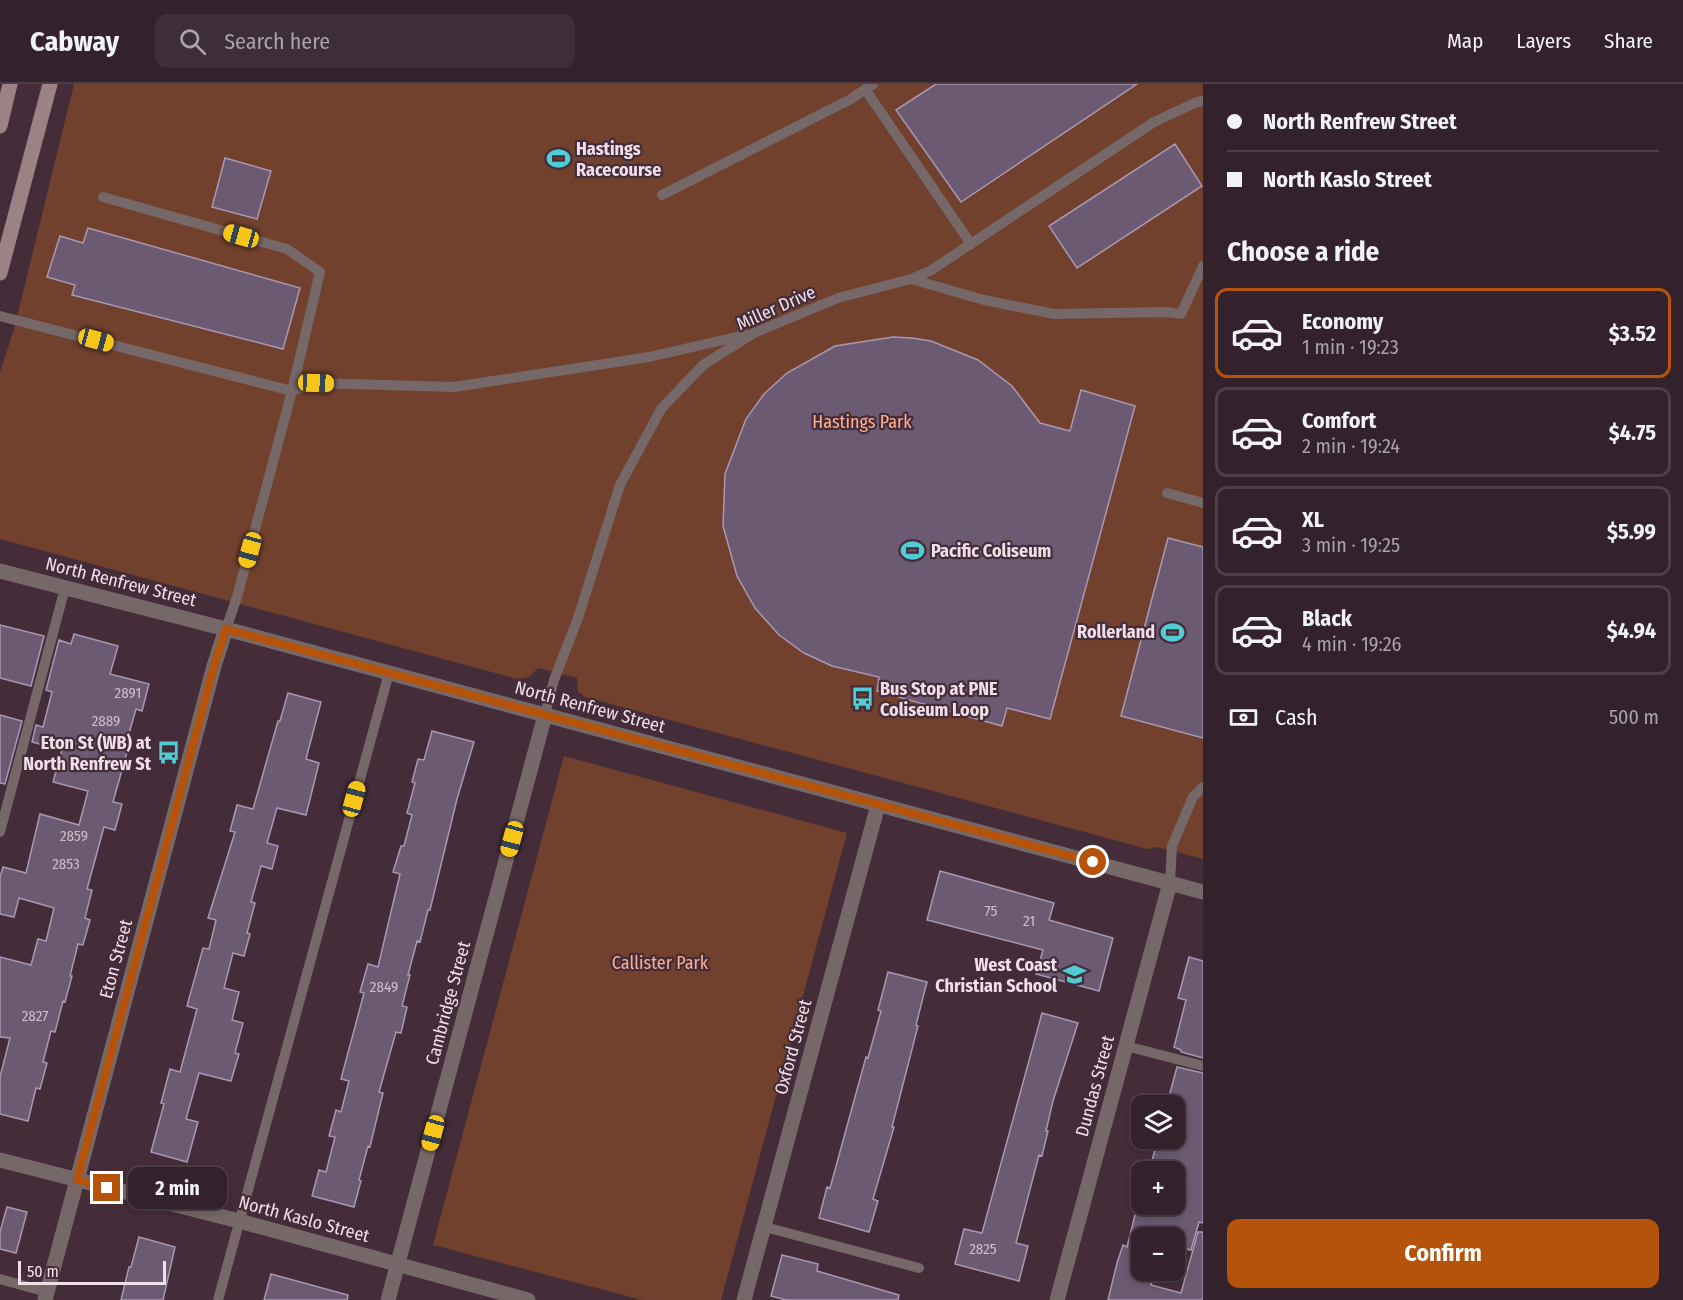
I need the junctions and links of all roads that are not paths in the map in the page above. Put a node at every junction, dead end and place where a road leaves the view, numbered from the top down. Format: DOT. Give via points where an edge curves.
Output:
graph roads {
  1 [pos="10,84"];
  2 [pos="50,84"];
  3 [pos="869,87"];
  4 [pos="1203,101"];
  5 [pos="0,126"];
  6 [pos="662,195"];
  7 [pos="103,198"];
  8 [pos="971,244"];
  9 [pos="1203,266"];
  10 [pos="0,273"];
  11 [pos="911,279"];
  12 [pos="0,316"];
  13 [pos="754,333"];
  14 [pos="292,391"];
  15 [pos="1167,493"];
  16 [pos="1203,503"];
  17 [pos="0,571"];
  18 [pos="65,588"];
  19 [pos="226,629"];
  20 [pos="389,673"];
  21 [pos="545,715"];
  22 [pos="1203,788"];
  23 [pos="878,805"];
  24 [pos="0,832"];
  25 [pos="1170,883"];
  26 [pos="1203,892"];
  27 [pos="1126,1046"];
  28 [pos="1203,1066"];
  29 [pos="0,1160"];
  30 [pos="77,1180"];
  31 [pos="239,1221"];
  32 [pos="765,1227"];
  33 [pos="398,1264"];
  34 [pos="919,1268"];
  35 [pos="0,1278"];
  36 [pos="46,1296"];
  37 [pos="218,1300"];
  38 [pos="388,1300"];
  39 [pos="528,1300"];
  40 [pos="744,1300"];
  41 [pos="1057,1300"];
  1 -- 5 [label="main road"];
  2 -- 10 [label="main road"];
  3 -- 6 [label="lane"];
  3 -- 8 [label="lane"];
  4 -- 8 [label="lane, Miller Drive" via="1154,122"];
  7 -- 14 [label="lane" via="287,249 320,272"];
  8 -- 11 [label="lane, Miller Drive"];
  9 -- 11 [label="lane" via="1180,314 1054,314 984,300"];
  11 -- 13 [label="lane, Miller Drive" via="838,298"];
  12 -- 14 [label="lane"];
  13 -- 14 [label="lane" via="649,357 454,387 316,383"];
  13 -- 21 [label="lane, Miller Drive" via="703,365 661,409 620,485"];
  14 -- 19 [label="lane"];
  15 -- 16 [label="lane"];
  17 -- 18 [label="street, North Renfrew Street"];
  18 -- 19 [label="street, North Renfrew Street"];
  18 -- 24 [label="lane"];
  19 -- 20 [label="street, North Renfrew Street"];
  19 -- 30 [label="street, Eton Street"];
  20 -- 21 [label="street, North Renfrew Street"];
  20 -- 31 [label="lane"];
  21 -- 23 [label="street, North Renfrew Street"];
  21 -- 33 [label="street, Cambridge Street"];
  22 -- 25 [label="lane" via="1193,797 1172,846"];
  23 -- 25 [label="street, North Renfrew Street"];
  23 -- 32 [label="street, Oxford Street"];
  25 -- 26 [label="street, North Renfrew Street"];
  25 -- 27 [label="street, Dundas Street"];
  27 -- 28 [label="lane"];
  27 -- 41 [label="street, Dundas Street"];
  29 -- 30 [label="street, North Kaslo Street"];
  30 -- 31 [label="street, North Kaslo Street"];
  30 -- 36 [label="street, Eton Street"];
  31 -- 33 [label="street, North Kaslo Street"];
  31 -- 37 [label="lane"];
  32 -- 34 [label="lane"];
  32 -- 40 [label="street, Oxford Street"];
  33 -- 38 [label="street, Cambridge Street"];
  33 -- 39 [label="street, North Kaslo Street"];
  35 -- 36 [label="lane"];
}
